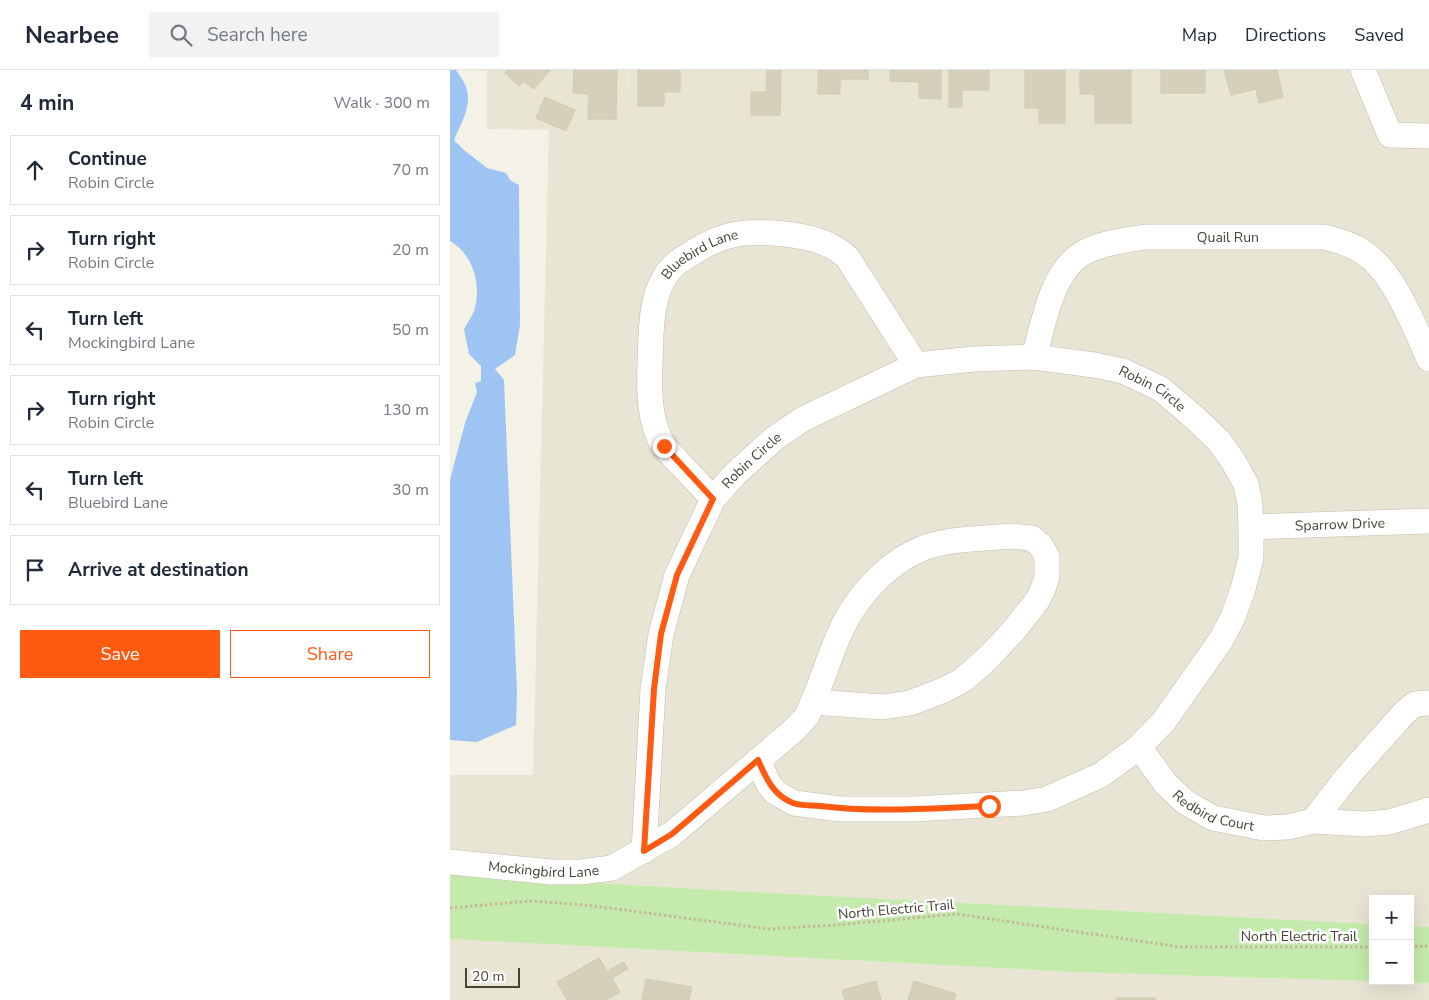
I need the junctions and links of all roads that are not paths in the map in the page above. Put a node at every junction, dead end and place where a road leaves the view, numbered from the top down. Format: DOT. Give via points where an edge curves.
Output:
graph roads {
  1 [pos="1363,70"];
  2 [pos="1429,136"];
  3 [pos="1034,357"];
  4 [pos="1429,359"];
  5 [pos="916,365"];
  6 [pos="713,499"];
  7 [pos="1429,522"];
  8 [pos="1251,527"];
  9 [pos="813,702"];
  10 [pos="1429,703"];
  11 [pos="1139,747"];
  12 [pos="758,760"];
  13 [pos="1429,810"];
  14 [pos="1313,821"];
  15 [pos="644,851"];
  16 [pos="450,862"];
  1 -- 2 [label="street" via="1390,135"];
  3 -- 4 [label="street, Quail Run" via="1058,278 1085,252 1117,241 1145,237 1324,237 1363,252 1376,264 1395,289"];
  3 -- 5 [label="street, Robin Circle"];
  3 -- 8 [label="street, Robin Circle" via="1123,371 1161,389 1213,435 1233,462 1246,484"];
  5 -- 6 [label="street, Robin Circle" via="803,419 775,438"];
  5 -- 6 [label="street, Bluebird Lane" via="847,257 837,248 815,239 786,234 730,234 677,262 664,278 654,307 652,409 664,446"];
  6 -- 15 [label="street, Robin Circle" via="677,575 661,634 654,689"];
  7 -- 8 [label="street, Sparrow Drive"];
  8 -- 11 [label="street, Robin Circle" via="1251,558 1233,617 1221,640 1164,721"];
  9 -- 9 [label="street, Mockingbird Lane" via="844,623 862,595 883,573 926,547 944,542 1010,536 1032,538 1041,546 1047,556 1047,576 1037,602 988,658 963,680 910,703 883,707"];
  9 -- 12 [label="street, Mockingbird Lane" via="807,716 794,730"];
  10 -- 14 [label="street" via="1415,704 1405,712"];
  11 -- 12 [label="street, Robin Circle" via="1101,775 1047,799 1024,804 914,809 840,809 794,804 775,792"];
  11 -- 14 [label="street, Redbird Court" via="1166,784 1185,802 1214,818 1264,828"];
  12 -- 15 [label="street, Mockingbird Lane" via="672,834"];
  13 -- 14 [label="street, Redbird Court" via="1389,822"];
  15 -- 16 [label="street, Mockingbird Lane" via="612,868 581,872"];
}
